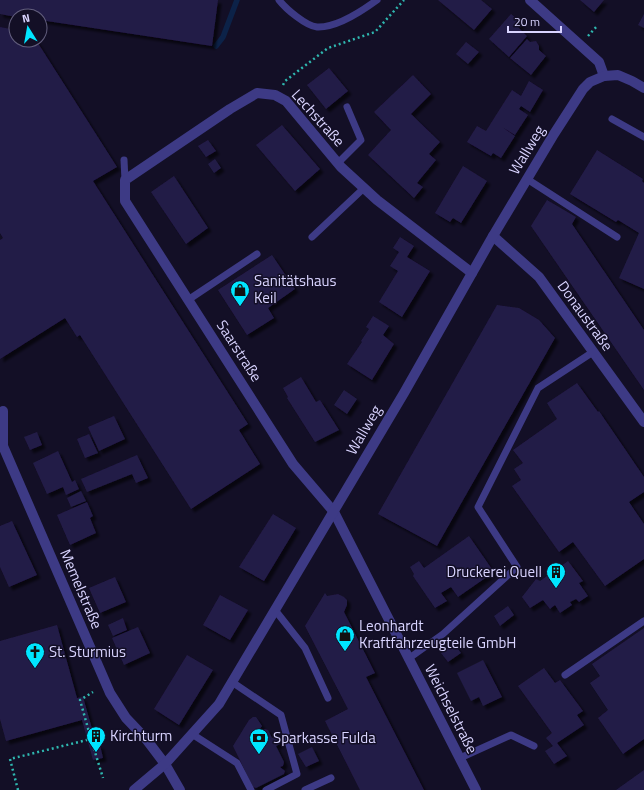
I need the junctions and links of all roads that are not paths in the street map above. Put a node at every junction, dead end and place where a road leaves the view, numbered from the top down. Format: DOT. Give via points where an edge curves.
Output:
graph roads {
  1 [pos="279,0"];
  2 [pos="377,0"];
  3 [pos="530,0"];
  4 [pos="604,76"];
  5 [pos="644,88"];
  6 [pos="347,107"];
  7 [pos="612,119"];
  8 [pos="644,137"];
  9 [pos="124,160"];
  10 [pos="338,163"];
  11 [pos="527,179"];
  12 [pos="125,180"];
  13 [pos="364,188"];
  14 [pos="493,236"];
  15 [pos="312,237"];
  16 [pos="617,237"];
  17 [pos="257,254"];
  18 [pos="472,273"];
  19 [pos="188,300"];
  20 [pos="593,352"];
  21 [pos="3,411"];
  22 [pos="644,422"];
  23 [pos="334,512"];
  24 [pos="275,610"];
  25 [pos="644,621"];
  26 [pos="408,658"];
  27 [pos="565,675"];
  28 [pos="232,682"];
  29 [pos="328,698"];
  30 [pos="192,734"];
  31 [pos="534,746"];
  32 [pos="460,758"];
  33 [pos="165,764"];
  34 [pos="331,778"];
  35 [pos="134,790"];
  36 [pos="180,790"];
  37 [pos="251,790"];
  38 [pos="266,790"];
  39 [pos="305,790"];
  40 [pos="476,790"];
  1 -- 2 [label="lane" via="285,8 315,27 342,21"];
  3 -- 4 [label="street" via="599,62"];
  4 -- 5 [label="street" via="618,75"];
  4 -- 11 [label="street, Wallweg" via="583,88"];
  6 -- 10 [label="lane" via="361,140"];
  7 -- 8 [label="lane"];
  9 -- 12 [label="lane"];
  10 -- 12 [label="street, Lechstraße" via="286,101 275,95 257,93"];
  10 -- 13 [label="street, Lechstraße"];
  11 -- 14 [label="street, Wallweg"];
  11 -- 16 [label="lane"];
  12 -- 19 [label="street, Saarstraße" via="125,201"];
  13 -- 15 [label="lane"];
  13 -- 18 [label="street, Lechstraße"];
  14 -- 18 [label="street, Wallweg"];
  14 -- 20 [label="street, Donaustraße" via="539,277"];
  17 -- 19 [label="lane"];
  18 -- 23 [label="street, Wallweg"];
  19 -- 23 [label="street, Saarstraße" via="293,464"];
  20 -- 22 [label="street, Donaustraße"];
  20 -- 26 [label="lane" via="538,388 478,507 517,567 443,634"];
  21 -- 33 [label="street, Memelstraße" via="3,446 110,693 126,718"];
  23 -- 24 [label="street, Wallweg"];
  23 -- 26 [label="street, Weichselstraße"];
  24 -- 28 [label="street, Wallweg"];
  24 -- 29 [label="lane" via="305,648"];
  25 -- 27 [label="lane"];
  26 -- 32 [label="street, Weichselstraße"];
  28 -- 30 [label="street, Wallweg" via="219,704"];
  28 -- 38 [label="lane" via="281,715 297,774"];
  30 -- 33 [label="street, Wallweg"];
  30 -- 37 [label="lane" via="236,763"];
  31 -- 32 [label="lane" via="511,734"];
  32 -- 40 [label="street, Weichselstraße"];
  33 -- 35 [label="street, Wallweg"];
  33 -- 36 [label="street, Memelstraße"];
  34 -- 39 [label="lane"];
}
